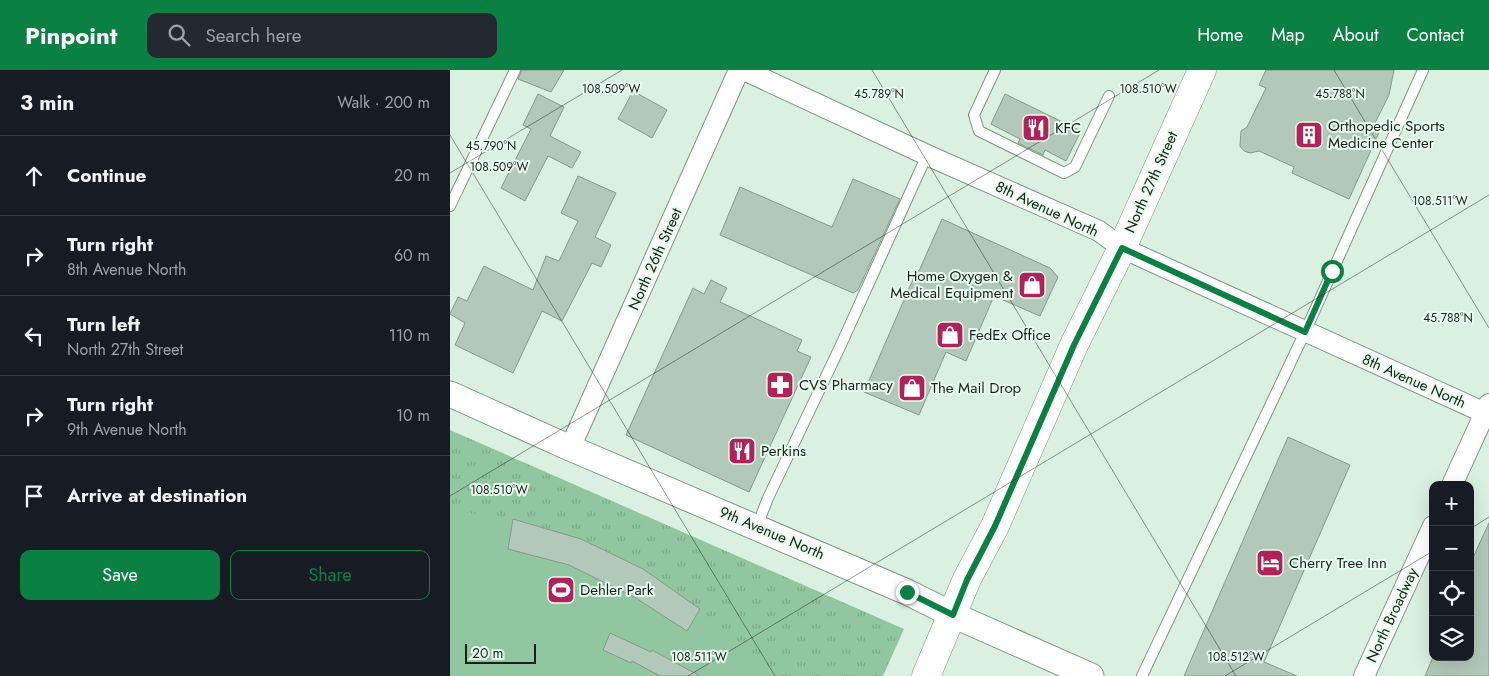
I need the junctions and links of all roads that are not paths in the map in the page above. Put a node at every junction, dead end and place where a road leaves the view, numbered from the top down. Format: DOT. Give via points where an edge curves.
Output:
graph roads {
  1 [pos="515,70"];
  2 [pos="739,70"];
  3 [pos="744,70"];
  4 [pos="995,70"];
  5 [pos="1202,70"];
  6 [pos="1423,70"];
  7 [pos="1109,96"];
  8 [pos="927,155"];
  9 [pos="450,206"];
  10 [pos="1122,248"];
  11 [pos="1305,332"];
  12 [pos="450,394"];
  13 [pos="1487,409"];
  14 [pos="570,448"];
  15 [pos="1454,481"];
  16 [pos="757,526"];
  17 [pos="1429,535"];
  18 [pos="953,615"];
  19 [pos="926,676"];
  20 [pos="1091,676"];
  21 [pos="1142,676"];
  22 [pos="1364,676"];
  1 -- 9 [label="lane"];
  2 -- 14 [label="street, North 26th Street"];
  3 -- 8 [label="street, 8th Avenue North"];
  4 -- 7 [label="lane" via="974,115 979,131 1064,174 1075,167"];
  5 -- 10 [label="main road, North 27th Street"];
  6 -- 11 [label="lane"];
  8 -- 10 [label="street, 8th Avenue North" via="1099,231"];
  8 -- 16 [label="lane"];
  10 -- 11 [label="street, 8th Avenue North"];
  10 -- 18 [label="main road, North 27th Street" via="1074,345"];
  11 -- 13 [label="street, 8th Avenue North"];
  11 -- 21 [label="lane"];
  12 -- 14 [label="street, 9th Avenue North"];
  13 -- 15 [label="street"];
  14 -- 16 [label="street, 9th Avenue North"];
  16 -- 18 [label="street, 9th Avenue North"];
  17 -- 22 [label="street, North Broadway"];
  18 -- 19 [label="main road, North 27th Street"];
  18 -- 20 [label="street, 9th Avenue North"];
}
